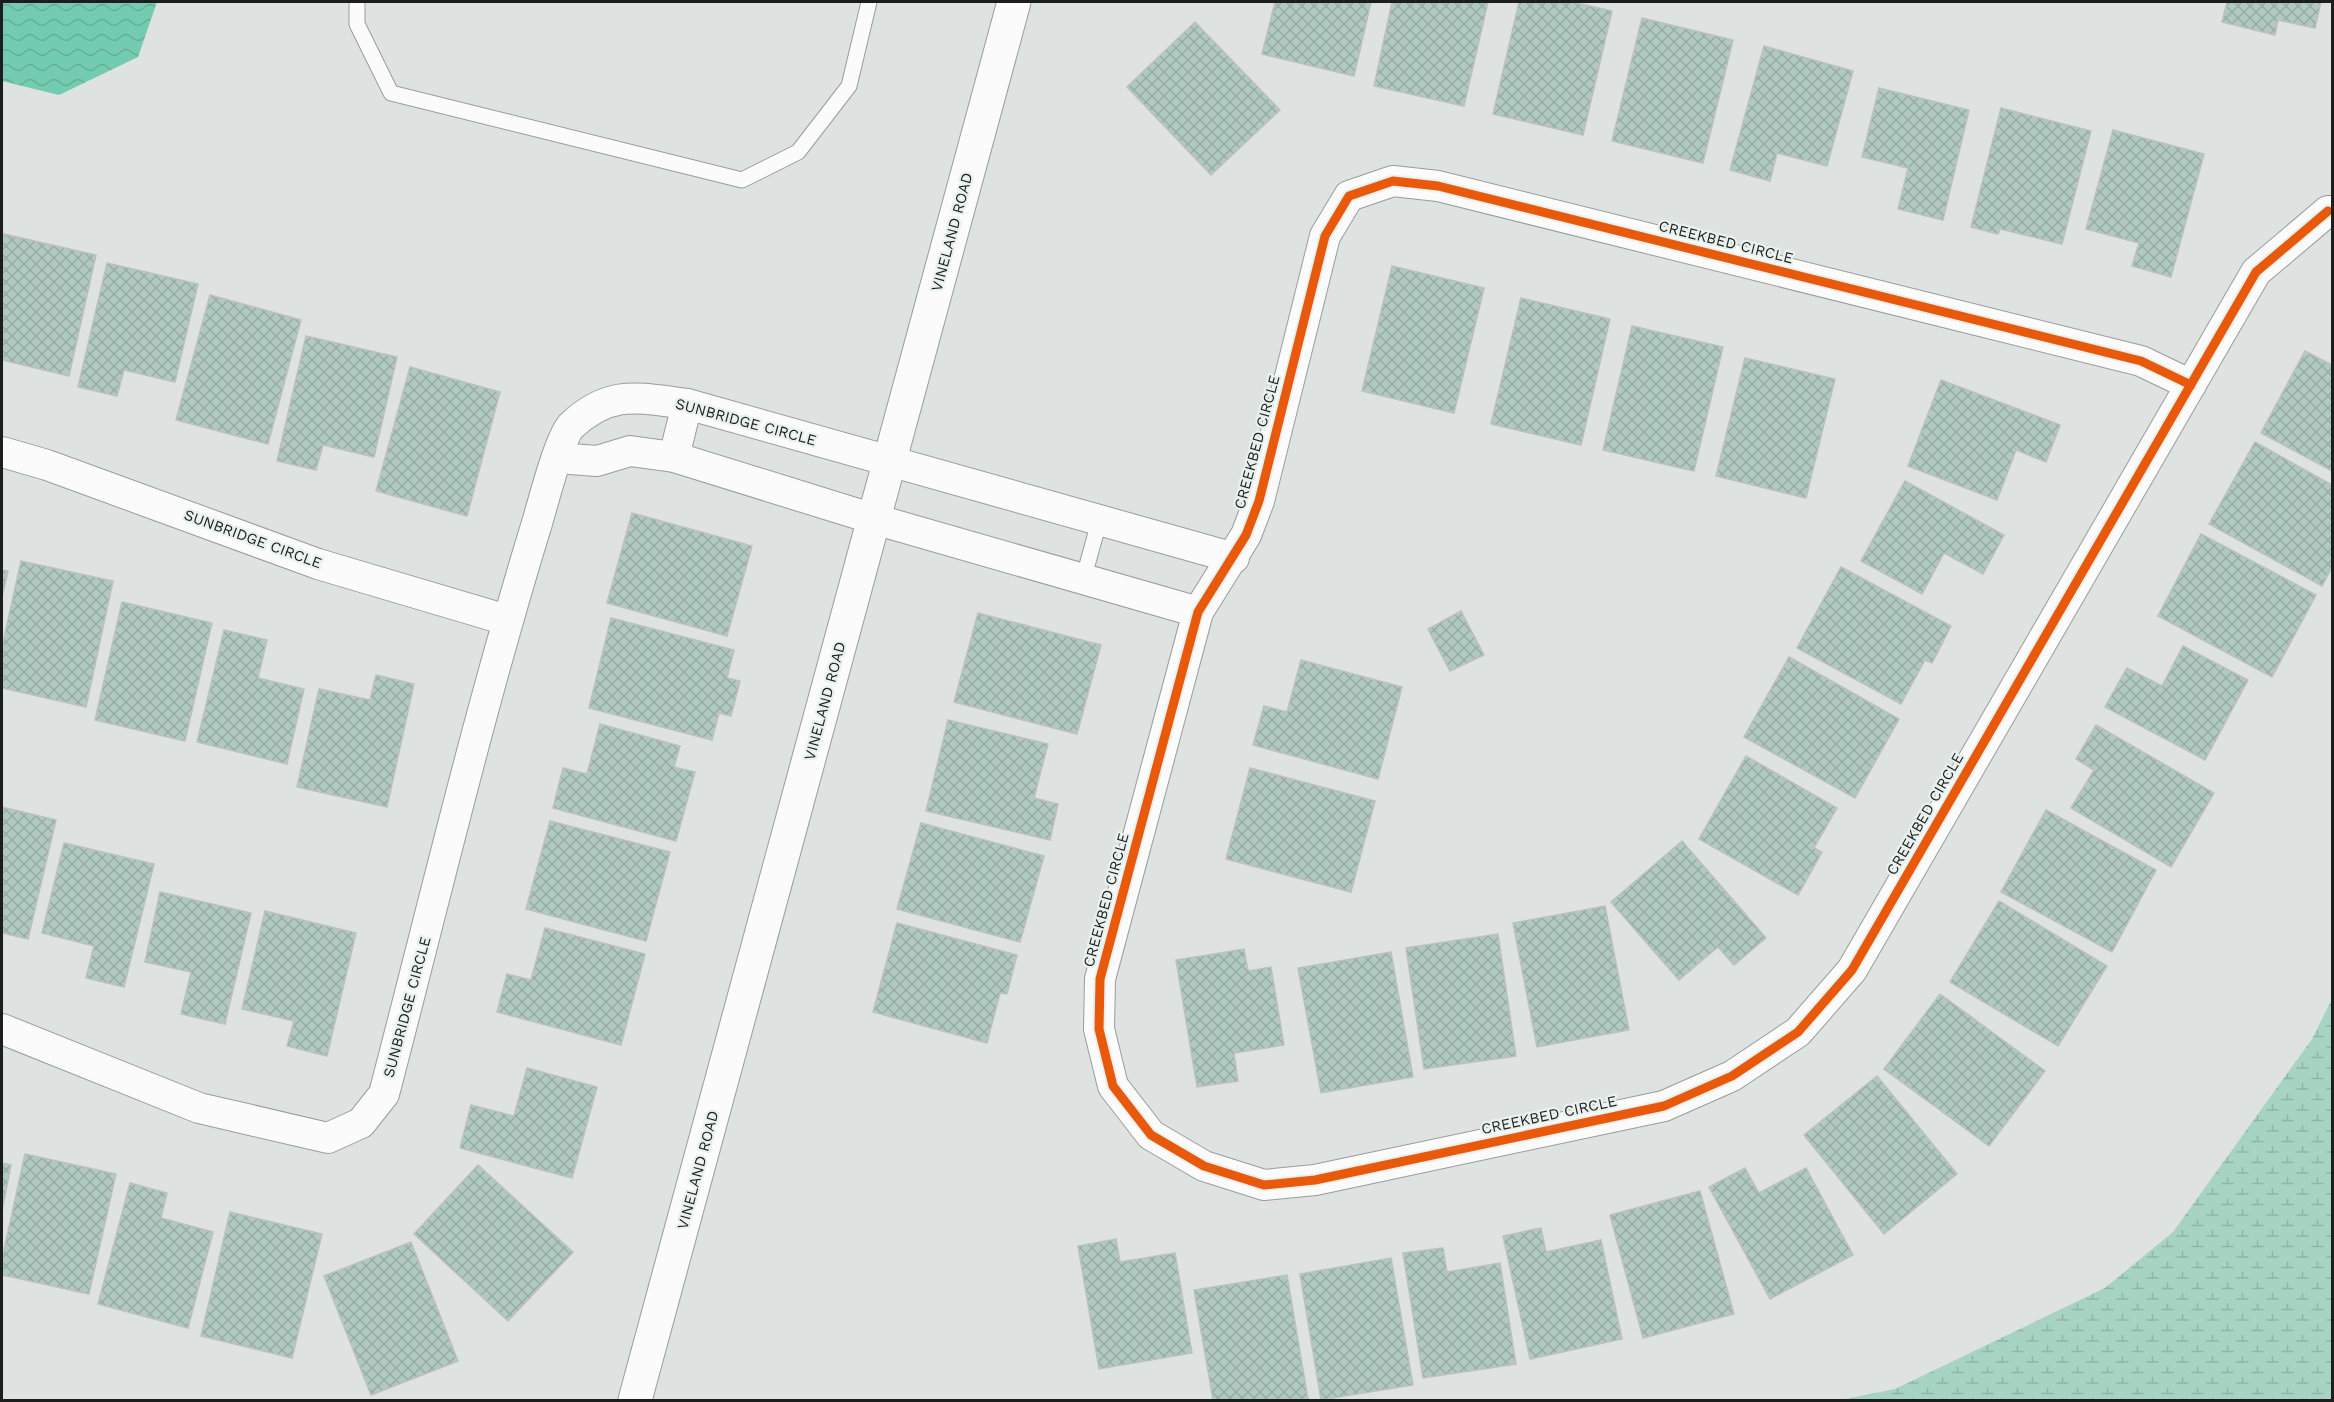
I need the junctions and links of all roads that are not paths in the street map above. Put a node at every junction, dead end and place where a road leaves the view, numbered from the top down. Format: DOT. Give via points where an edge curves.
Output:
graph roads {
  1 [pos="357,2"];
  2 [pos="869,2"];
  3 [pos="1014,2"];
  4 [pos="2328,211"];
  5 [pos="2191,385"];
  6 [pos="687,404"];
  7 [pos="2,452"];
  8 [pos="674,456"];
  9 [pos="557,459"];
  10 [pos="890,463"];
  11 [pos="874,519"];
  12 [pos="1099,522"];
  13 [pos="1234,558"];
  14 [pos="1083,580"];
  15 [pos="1198,612"];
  16 [pos="507,620"];
  17 [pos="2,1029"];
  18 [pos="635,1401"];
  1 -- 2 [label="lane" via="357,24 391,93 742,180 798,152 849,86"];
  3 -- 10 [label="main road, VINELAND ROAD"];
  4 -- 5 [label="street, CREEKBED CIRCLE" via="2256,272"];
  5 -- 13 [label="street, CREEKBED CIRCLE" via="2141,361 1438,186 1393,182 1349,196 1325,236 1259,501"];
  5 -- 15 [label="street, CREEKBED CIRCLE" via="1852,970 1798,1032 1732,1077 1664,1106 1316,1180 1264,1185 1204,1166 1151,1135 1113,1086 1099,1029 1100,980"];
  6 -- 8 [label="street"];
  6 -- 9 [label="street, SUNBRIDGE CIRCLE" via="627,396 599,405 570,426"];
  6 -- 10 [label="street, SUNBRIDGE CIRCLE"];
  7 -- 16 [label="street, SUNBRIDGE CIRCLE" via="318,564"];
  8 -- 9 [label="street" via="630,451 597,461"];
  8 -- 11 [label="street"];
  9 -- 16 [label="street, SUNBRIDGE CIRCLE"];
  10 -- 11 [label="main road, VINELAND ROAD"];
  10 -- 12 [label="street"];
  11 -- 14 [label="street"];
  11 -- 18 [label="main road, VINELAND ROAD"];
  12 -- 13 [label="street"];
  12 -- 14 [label="lane"];
  13 -- 15 [label="street, CREEKBED CIRCLE"];
  14 -- 15 [label="street"];
  16 -- 17 [label="street, SUNBRIDGE CIRCLE" via="384,1094 361,1123 328,1138 199,1108"];
}
